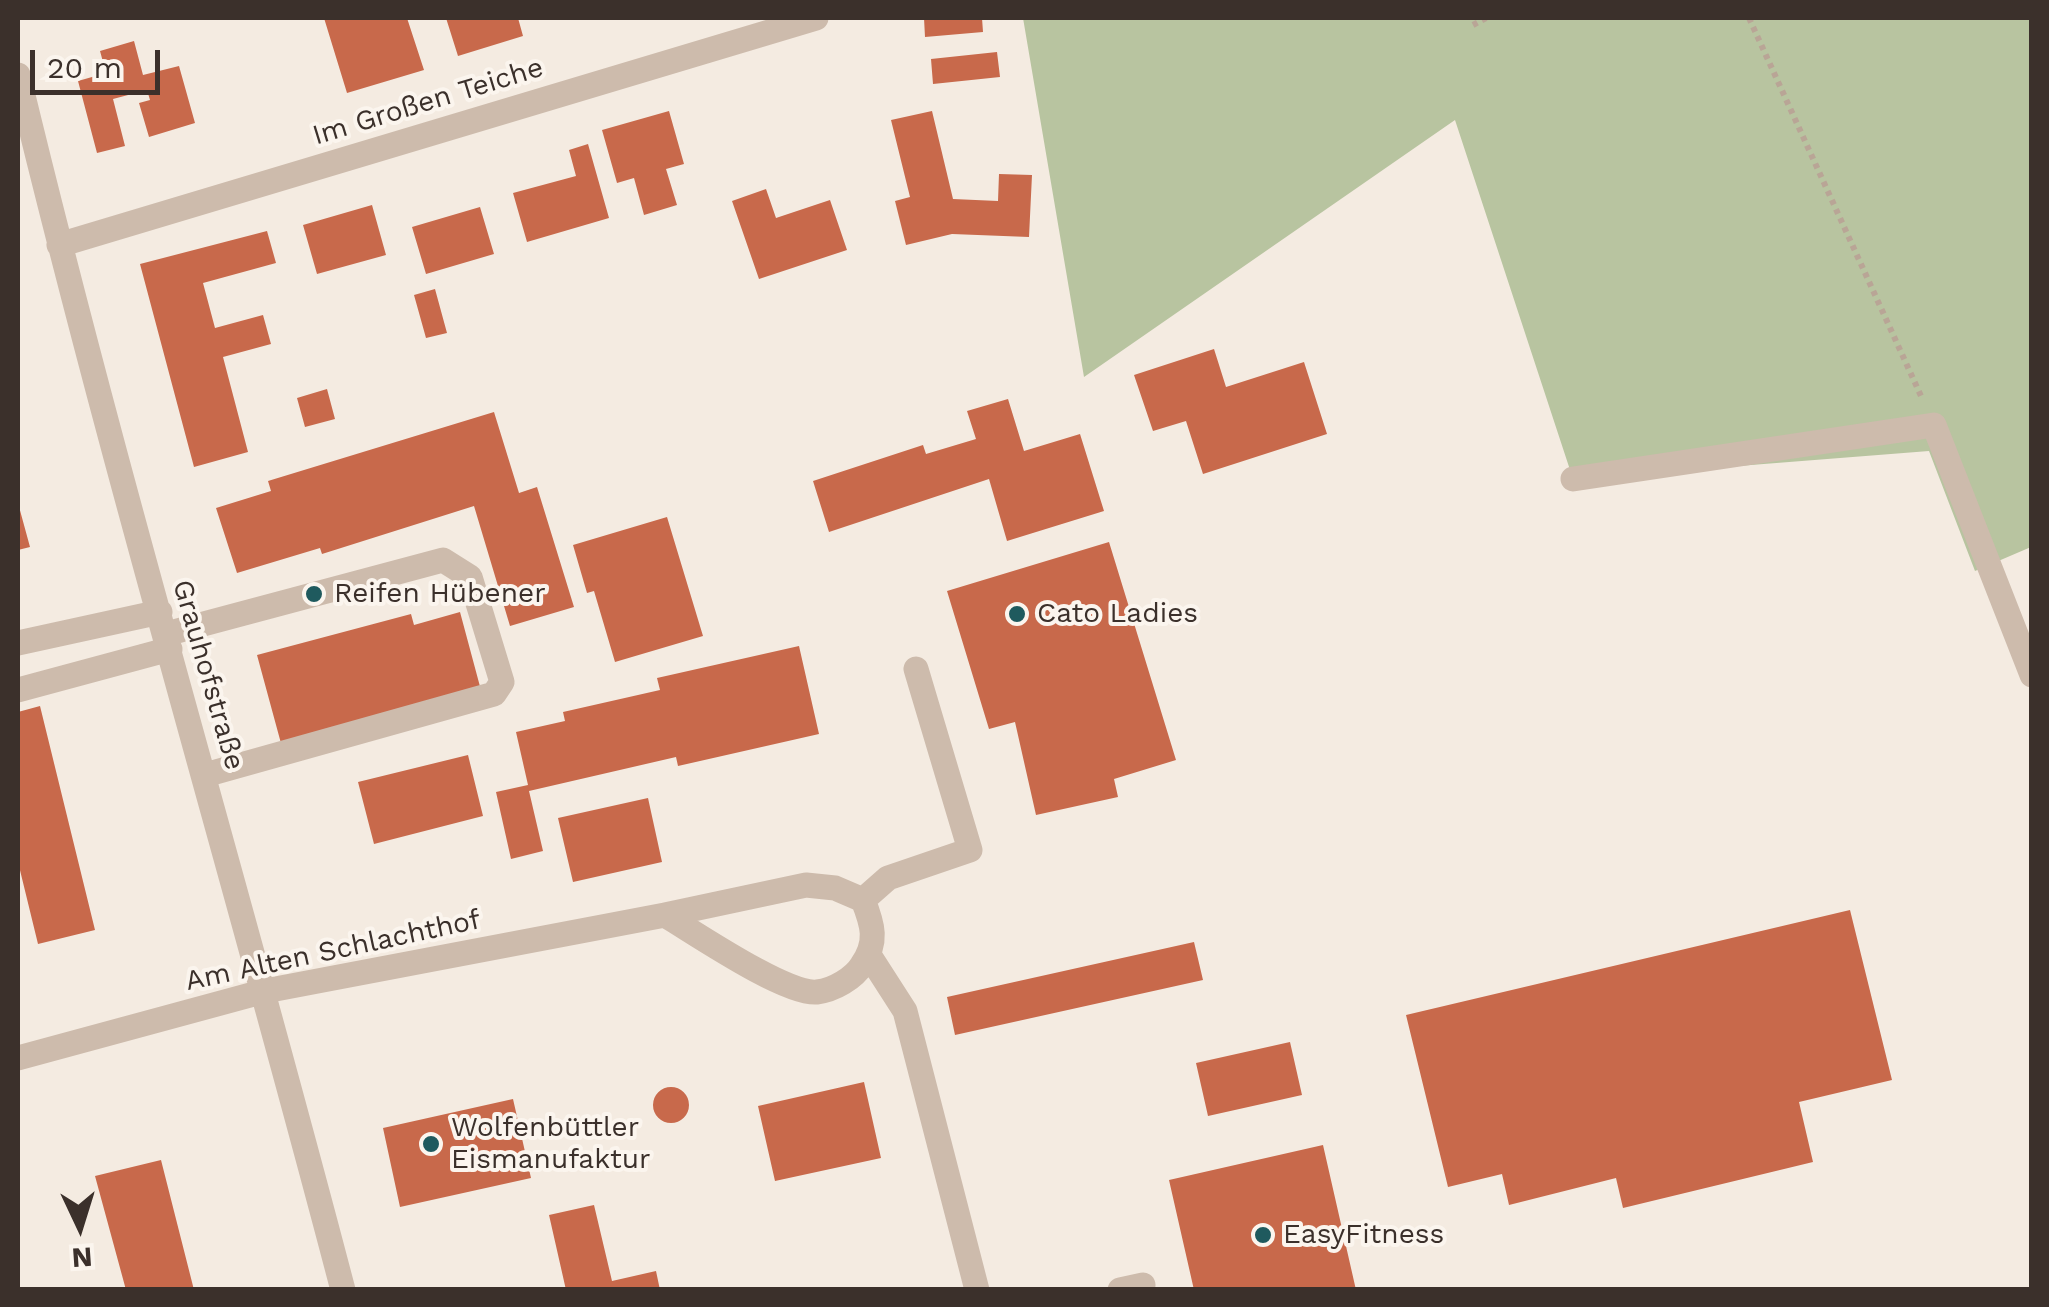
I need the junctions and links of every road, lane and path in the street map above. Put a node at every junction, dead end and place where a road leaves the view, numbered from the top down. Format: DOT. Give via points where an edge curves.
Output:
graph roads {
  1 [pos="816,18"];
  2 [pos="1486,18"];
  3 [pos="1750,18"];
  4 [pos="1473,25"];
  5 [pos="18,76"];
  6 [pos="58,244"];
  7 [pos="1934,425"];
  8 [pos="1572,479"];
  9 [pos="165,632"];
  10 [pos="18,643"];
  11 [pos="916,669"];
  12 [pos="2032,676"];
  13 [pos="18,690"];
  14 [pos="205,775"];
  15 [pos="863,900"];
  16 [pos="665,915"];
  17 [pos="869,955"];
  18 [pos="265,990"];
  19 [pos="18,1058"];
  20 [pos="343,1290"];
  21 [pos="977,1290"];
  1 -- 6 [label="street, Im Großen Teiche"];
  2 -- 4 [label="path"];
  3 -- 7 [label="path"];
  5 -- 6 [label="street, Grauhofstraße"];
  6 -- 9 [label="street, Grauhofstraße"];
  7 -- 8 [label="street"];
  7 -- 12 [label="street"];
  9 -- 10 [label="street"];
  9 -- 13 [label="street"];
  9 -- 14 [label="street, Grauhofstraße"];
  9 -- 14 [label="street" via="442,560 470,577 502,682 494,694"];
  11 -- 15 [label="street" via="970,850 888,878"];
  14 -- 18 [label="street, Grauhofstraße"];
  15 -- 16 [label="street, Am Alten Schlachthof" via="806,885"];
  15 -- 17 [label="street" via="872,923"];
  16 -- 17 [label="street" via="777,981 815,992 854,977"];
  16 -- 18 [label="street, Am Alten Schlachthof"];
  17 -- 21 [label="street" via="905,1011"];
  18 -- 19 [label="street, Am Alten Schlachthof"];
  18 -- 20 [label="street, Grauhofstraße"];
}
